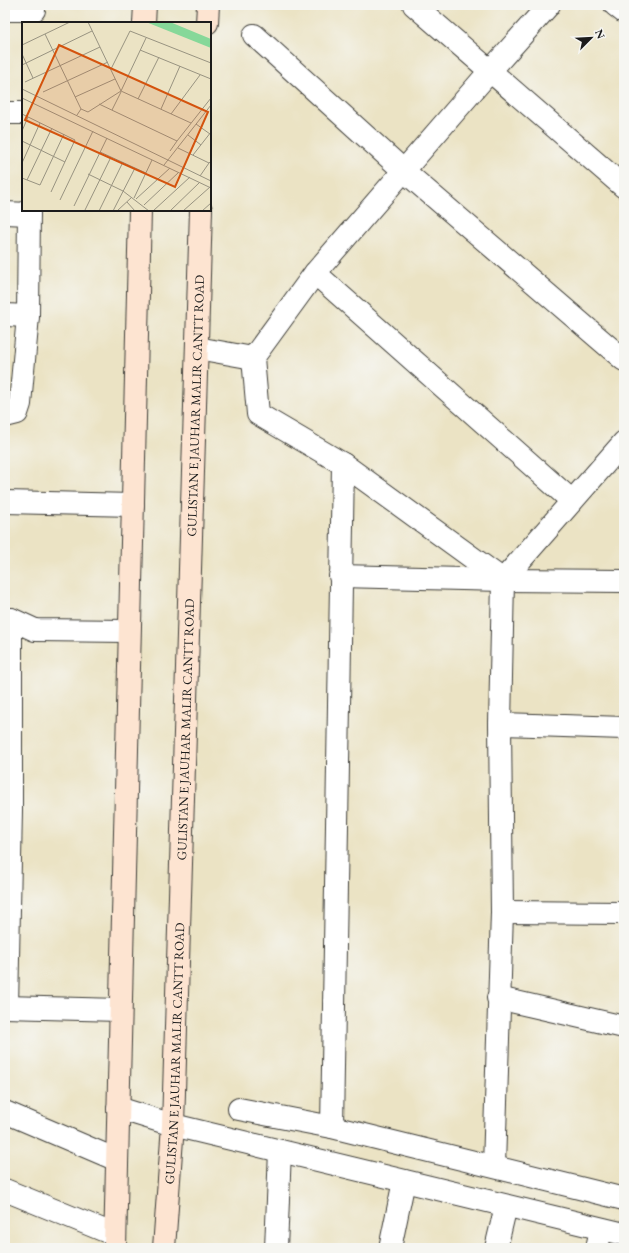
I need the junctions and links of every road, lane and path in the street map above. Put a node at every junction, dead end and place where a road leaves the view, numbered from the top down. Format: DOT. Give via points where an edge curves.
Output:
graph roads {
  1 [pos="145,5"];
  2 [pos="208,5"];
  3 [pos="414,5"];
  4 [pos="550,5"];
  5 [pos="615,5"];
  6 [pos="5,10"];
  7 [pos="624,12"];
  8 [pos="34,13"];
  9 [pos="144,22"];
  10 [pos="207,22"];
  11 [pos="254,35"];
  12 [pos="490,71"];
  13 [pos="5,113"];
  14 [pos="22,113"];
  15 [pos="404,171"];
  16 [pos="624,187"];
  17 [pos="140,211"];
  18 [pos="202,211"];
  19 [pos="29,212"];
  20 [pos="5,213"];
  21 [pos="315,273"];
  22 [pos="5,315"];
  23 [pos="28,316"];
  24 [pos="197,348"];
  25 [pos="253,358"];
  26 [pos="624,360"];
  27 [pos="5,416"];
  28 [pos="624,442"];
  29 [pos="343,464"];
  30 [pos="572,501"];
  31 [pos="5,502"];
  32 [pos="133,505"];
  33 [pos="340,576"];
  34 [pos="503,580"];
  35 [pos="624,581"];
  36 [pos="8,619"];
  37 [pos="130,631"];
  38 [pos="8,712"];
  39 [pos="500,724"];
  40 [pos="624,728"];
  41 [pos="8,810"];
  42 [pos="7,912"];
  43 [pos="502,912"];
  44 [pos="624,913"];
  45 [pos="498,998"];
  46 [pos="6,1007"];
  47 [pos="120,1010"];
  48 [pos="624,1027"];
  49 [pos="118,1108"];
  50 [pos="239,1109"];
  51 [pos="5,1112"];
  52 [pos="173,1125"];
  53 [pos="332,1127"];
  54 [pos="280,1151"];
  55 [pos="117,1160"];
  56 [pos="494,1166"];
  57 [pos="404,1181"];
  58 [pos="5,1190"];
  59 [pos="624,1199"];
  60 [pos="506,1206"];
  61 [pos="624,1234"];
  62 [pos="599,1238"];
  63 [pos="115,1242"];
  64 [pos="164,1248"];
  65 [pos="276,1248"];
  66 [pos="390,1248"];
  67 [pos="496,1248"];
  1 -- 9 [label="main road"];
  2 -- 10 [label="main road"];
  3 -- 12 [label="street"];
  4 -- 12 [label="street"];
  5 -- 7 [label="street"];
  6 -- 8 [label="street"];
  11 -- 15 [label="street"];
  12 -- 15 [label="street"];
  12 -- 16 [label="street"];
  13 -- 14 [label="street"];
  15 -- 21 [label="street"];
  15 -- 26 [label="street"];
  17 -- 32 [label="main road"];
  18 -- 24 [label="main road, GULISTAN E JAUHAR MALIR CANTT ROAD"];
  19 -- 20 [label="street"];
  19 -- 23 [label="street"];
  21 -- 25 [label="street"];
  21 -- 30 [label="street"];
  22 -- 23 [label="street"];
  23 -- 27 [label="street" via="20,404 17,413"];
  24 -- 25 [label="street"];
  24 -- 52 [label="main road, GULISTAN E JAUHAR MALIR CANTT ROAD"];
  25 -- 29 [label="street" via="258,414"];
  28 -- 30 [label="street"];
  29 -- 33 [label="street"];
  29 -- 34 [label="street"];
  30 -- 34 [label="street"];
  31 -- 32 [label="street"];
  32 -- 37 [label="main road"];
  33 -- 34 [label="street"];
  33 -- 53 [label="street"];
  34 -- 35 [label="street"];
  34 -- 39 [label="street"];
  36 -- 37 [label="street" via="35,630"];
  36 -- 38 [label="street"];
  37 -- 47 [label="main road"];
  38 -- 41 [label="street"];
  39 -- 40 [label="street"];
  39 -- 43 [label="street"];
  41 -- 42 [label="street"];
  42 -- 46 [label="street"];
  43 -- 44 [label="street"];
  43 -- 45 [label="street"];
  45 -- 48 [label="street"];
  45 -- 56 [label="street"];
  46 -- 47 [label="street"];
  47 -- 49 [label="main road"];
  49 -- 52 [label="street"];
  49 -- 55 [label="main road"];
  50 -- 53 [label="street"];
  51 -- 55 [label="street"];
  52 -- 54 [label="street"];
  52 -- 64 [label="main road, GULISTAN E JAUHAR MALIR CANTT ROAD"];
  53 -- 56 [label="street"];
  54 -- 57 [label="street"];
  54 -- 65 [label="street"];
  55 -- 63 [label="main road"];
  56 -- 59 [label="street"];
  57 -- 60 [label="street"];
  57 -- 66 [label="street"];
  58 -- 63 [label="street"];
  60 -- 62 [label="street"];
  60 -- 67 [label="street"];
  61 -- 62 [label="street"];
}
